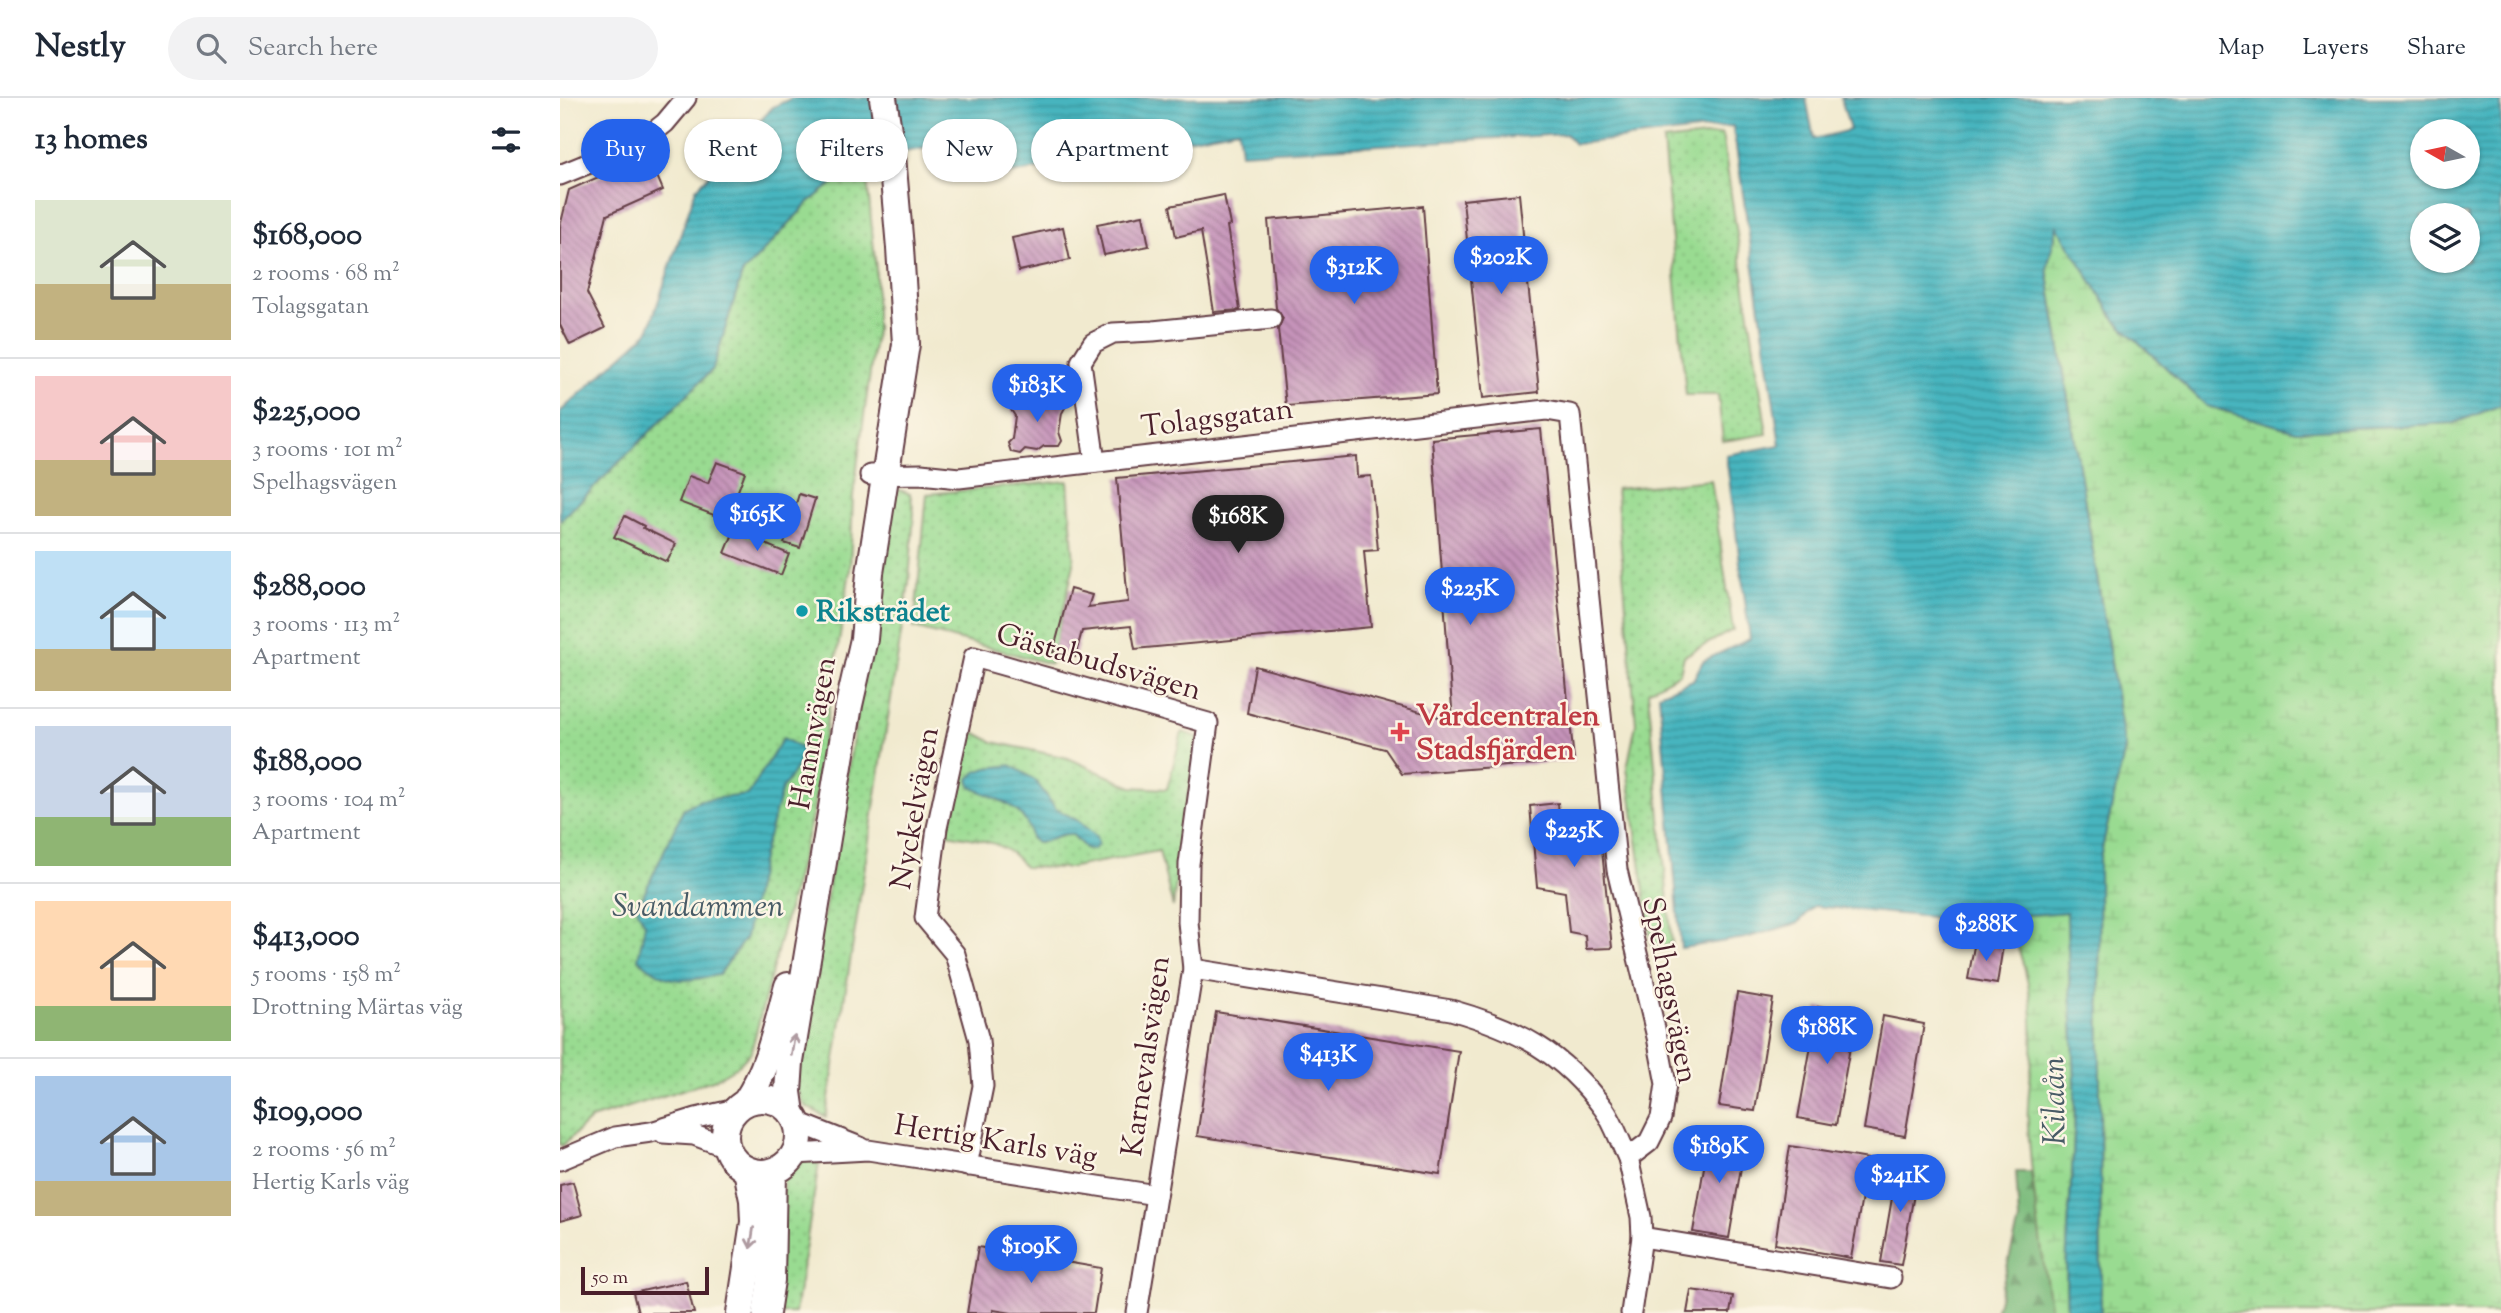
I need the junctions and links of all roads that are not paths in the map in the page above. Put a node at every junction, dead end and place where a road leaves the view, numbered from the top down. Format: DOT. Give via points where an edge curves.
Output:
graph roads {
  1 [pos="686,98"];
  2 [pos="871,98"];
  3 [pos="883,98"];
  4 [pos="876,119"];
  5 [pos="884,119"];
  6 [pos="560,175"];
  7 [pos="889,182"];
  8 [pos="1270,319"];
  9 [pos="1570,414"];
  10 [pos="1096,462"];
  11 [pos="878,475"];
  12 [pos="974,657"];
  13 [pos="1208,723"];
  14 [pos="1193,969"];
  15 [pos="741,1105"];
  16 [pos="794,1117"];
  17 [pos="652,1132"];
  18 [pos="726,1147"];
  19 [pos="868,1150"];
  20 [pos="795,1154"];
  21 [pos="1628,1158"];
  22 [pos="560,1160"];
  23 [pos="967,1166"];
  24 [pos="760,1171"];
  25 [pos="1156,1195"];
  26 [pos="1642,1237"];
  27 [pos="1891,1278"];
  28 [pos="740,1313"];
  29 [pos="766,1313"];
  30 [pos="1137,1313"];
  31 [pos="1631,1313"];
  1 -- 6 [label="street" via="641,142"];
  2 -- 4 [label="main road"];
  3 -- 5 [label="main road"];
  7 -- 11 [label="main road, Hamnvägen" via="906,344"];
  8 -- 10 [label="street" via="1113,333 1093,344 1081,362"];
  9 -- 10 [label="street, Tolagsgatan" via="1546,410"];
  9 -- 21 [label="street, Spelhagsvägen" via="1617,870 1666,1084 1661,1118 1649,1142"];
  10 -- 11 [label="street, Tolagsgatan" via="959,478"];
  11 -- 15 [label="main road, Hamnvägen" via="864,512 853,638 797,952 768,1059 757,1086"];
  16 -- 11 [label="main road, Hamnvägen, one-way" via="788,1092 790,1062 864,639"];
  12 -- 13 [label="street, Gästabudsvägen"];
  12 -- 23 [label="street, Nyckelvägen" via="937,828 925,918 955,954 979,1040 983,1086"];
  13 -- 14 [label="street, Karnevalsvägen" via="1189,864"];
  14 -- 21 [label="street" via="1451,1010 1492,1021 1549,1053 1580,1081 1605,1111"];
  14 -- 25 [label="street, Karnevalsvägen"];
  15 -- 16 [label="main road" via="771,1100"];
  15 -- 17 [label="street"];
  15 -- 18 [label="main road" via="726,1126"];
  16 -- 19 [label="street, Hertig Karls väg"];
  16 -- 20 [label="main road" via="799,1144"];
  17 -- 18 [label="street" via="694,1135"];
  17 -- 22 [label="street" via="615,1137"];
  18 -- 24 [label="main road" via="738,1164"];
  19 -- 20 [label="street, Hertig Karls väg"];
  19 -- 23 [label="street, Hertig Karls väg"];
  20 -- 24 [label="main road" via="782,1168"];
  21 -- 26 [label="street"];
  23 -- 25 [label="street, Hertig Karls väg"];
  24 -- 28 [label="main road, one-way"];
  24 -- 29 [label="main road" via="771,1280"];
  25 -- 30 [label="street, Karnevalsvägen"];
  26 -- 27 [label="street"];
  26 -- 31 [label="street"];
}
